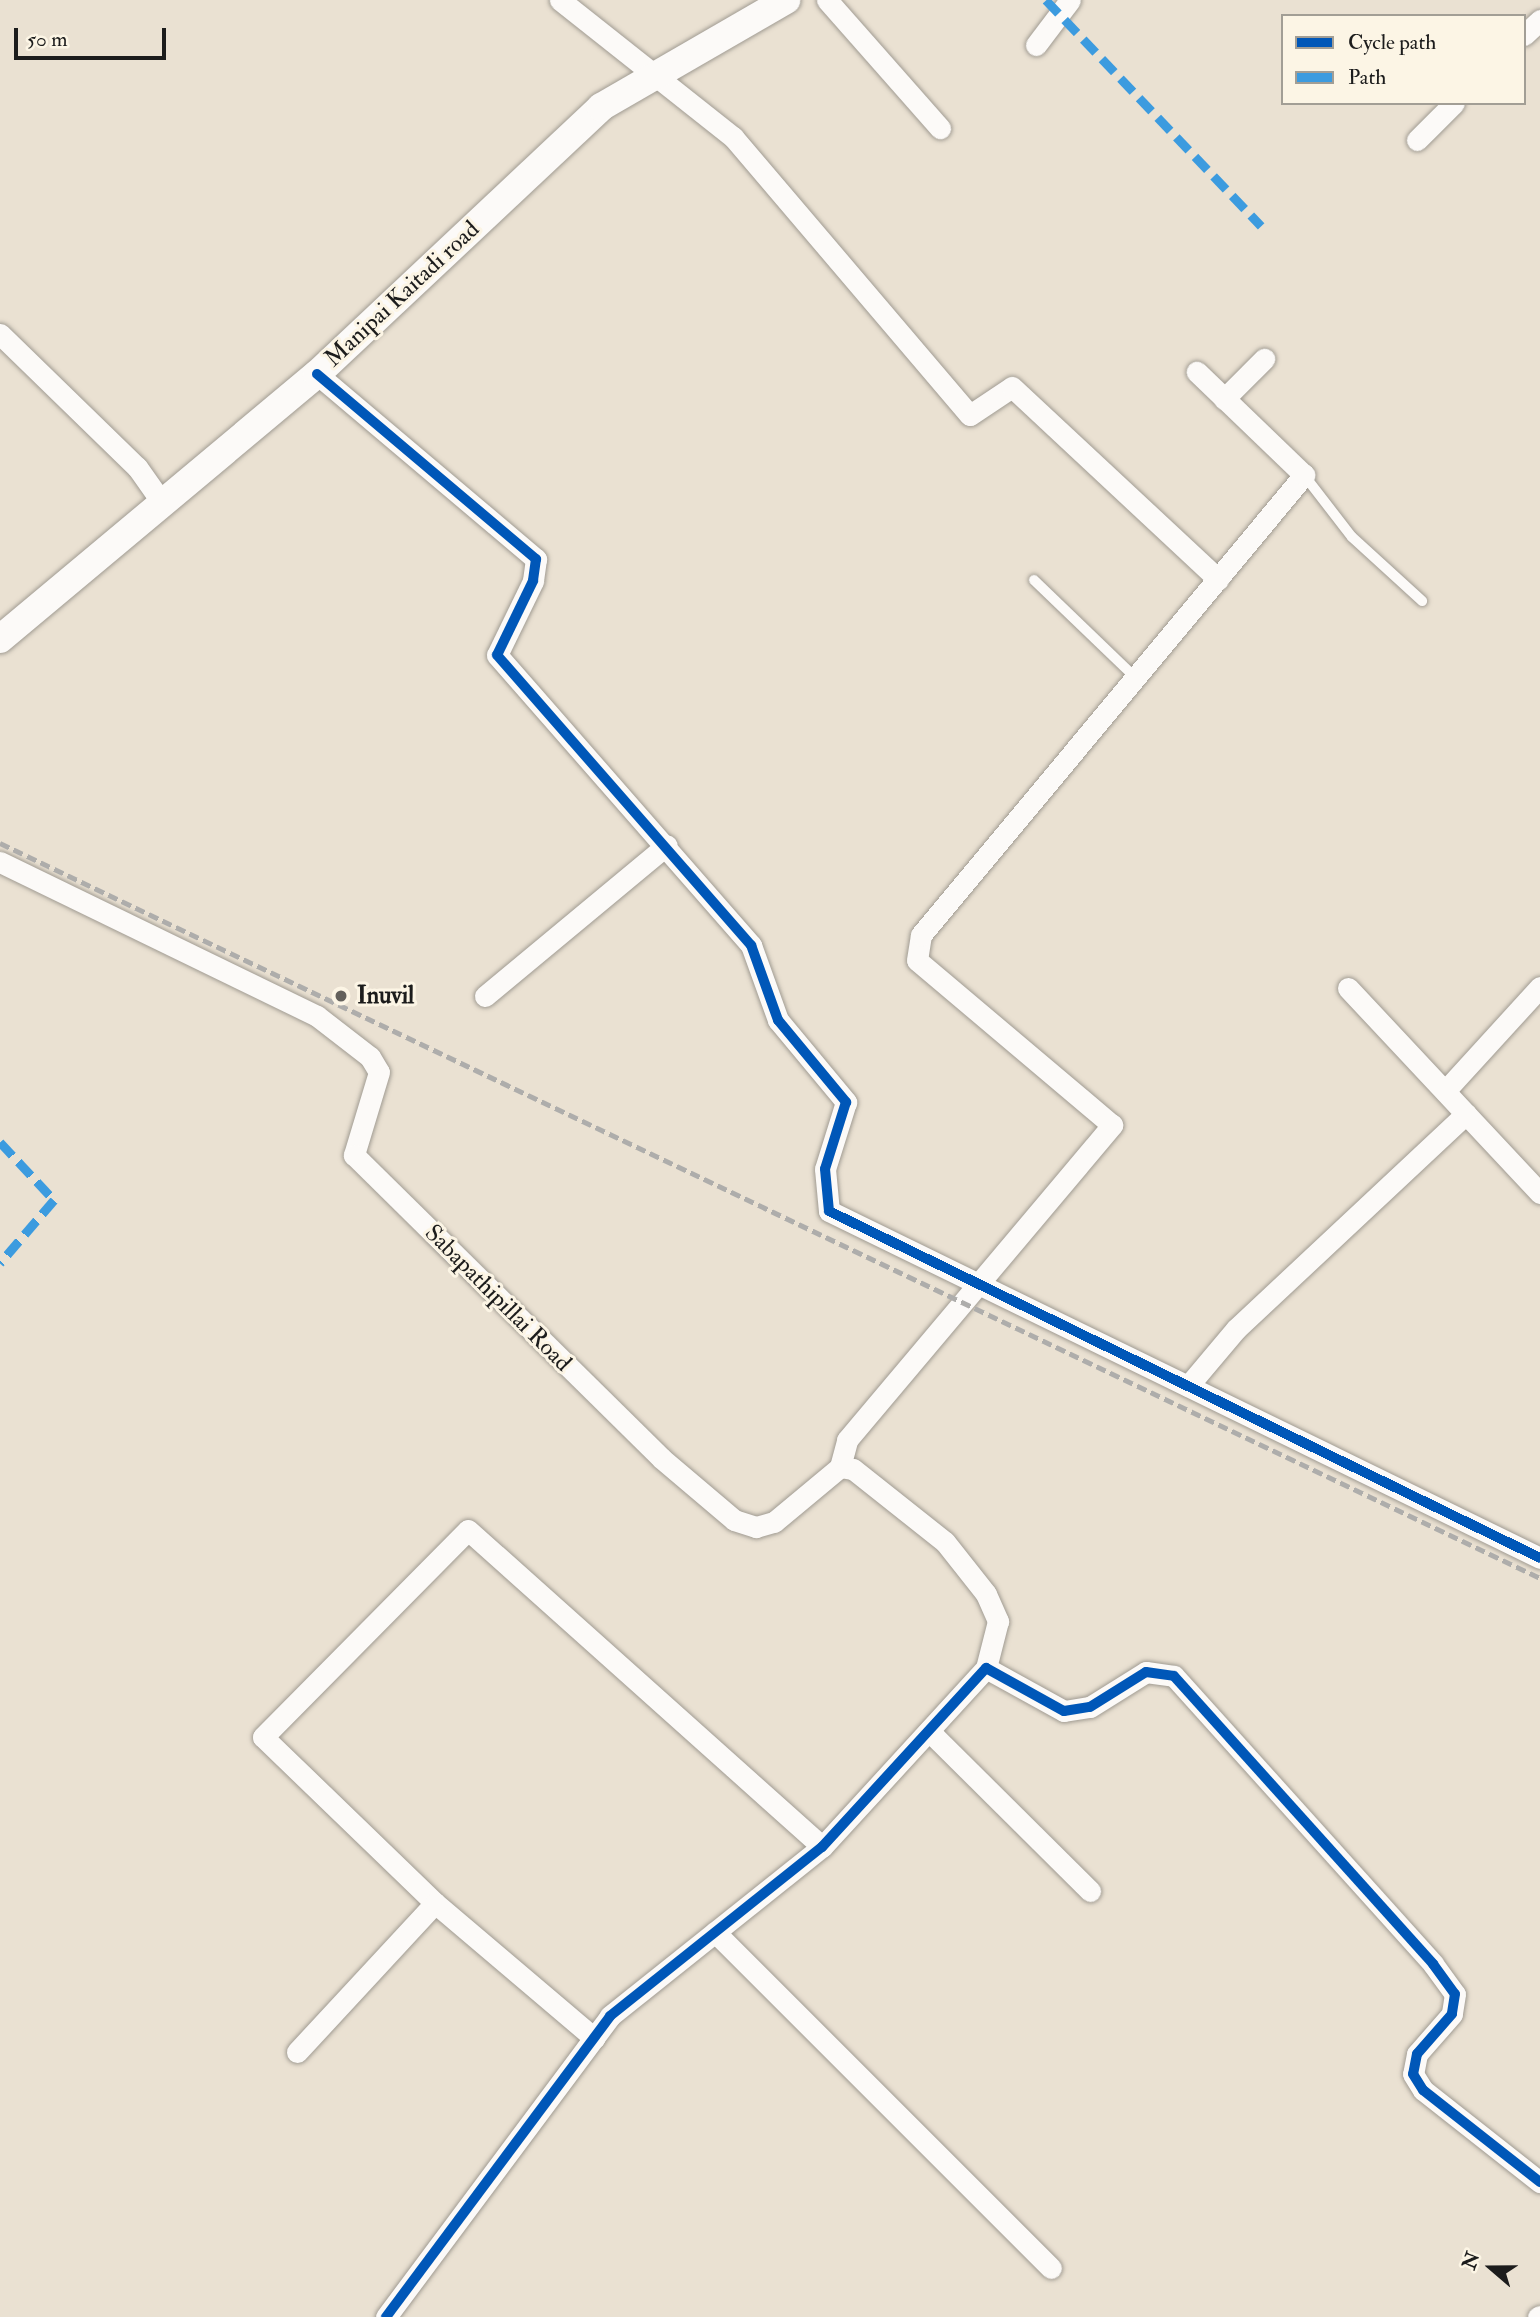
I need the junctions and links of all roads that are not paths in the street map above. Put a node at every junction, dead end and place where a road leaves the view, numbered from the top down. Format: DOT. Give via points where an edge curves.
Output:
graph roads {
  1 [pos="560,0"];
  2 [pos="786,0"];
  3 [pos="827,0"];
  4 [pos="1070,0"];
  5 [pos="1540,20"];
  6 [pos="1526,33"];
  7 [pos="1036,45"];
  8 [pos="652,77"];
  9 [pos="1452,105"];
  10 [pos="940,128"];
  11 [pos="1417,139"];
  12 [pos="0,334"];
  13 [pos="1264,359"];
  14 [pos="1197,372"];
  15 [pos="317,374"];
  16 [pos="1224,399"];
  17 [pos="1304,475"];
  18 [pos="163,504"];
  19 [pos="1218,579"];
  20 [pos="1034,580"];
  21 [pos="1422,601"];
  22 [pos="0,639"];
  23 [pos="1136,678"];
  24 [pos="667,845"];
  25 [pos="0,862"];
  26 [pos="1540,987"];
  27 [pos="1348,988"];
  28 [pos="485,996"];
  29 [pos="1445,1091"];
  30 [pos="1466,1114"];
  31 [pos="1540,1193"];
  32 [pos="972,1285"];
  33 [pos="1188,1386"];
  34 [pos="840,1467"];
  35 [pos="1540,1558"];
  36 [pos="986,1668"];
  37 [pos="929,1731"];
  38 [pos="822,1847"];
  39 [pos="1090,1891"];
  40 [pos="435,1903"];
  41 [pos="715,1932"];
  42 [pos="594,2038"];
  43 [pos="297,2052"];
  44 [pos="1540,2182"];
  45 [pos="1051,2268"];
  46 [pos="386,2317"];
  1 -- 8 [label="street"];
  2 -- 8 [label="main road, Manipai Kaitadi road"];
  3 -- 10 [label="street"];
  4 -- 7 [label="street"];
  5 -- 6 [label="street"];
  8 -- 15 [label="main road, Manipai Kaitadi road" via="601,107"];
  8 -- 19 [label="street" via="733,137 970,415 1012,387"];
  9 -- 11 [label="street"];
  12 -- 18 [label="street" via="137,467"];
  13 -- 16 [label="street"];
  14 -- 16 [label="street"];
  15 -- 18 [label="main road, Manipai Kaitadi road"];
  15 -- 24 [label="street" via="536,559 533,581 497,655"];
  16 -- 17 [label="street"];
  17 -- 19 [label="street"];
  17 -- 21 [label="lane" via="1352,537"];
  18 -- 22 [label="main road, Manipai Kaitadi road"];
  19 -- 23 [label="street"];
  20 -- 23 [label="lane"];
  23 -- 32 [label="street" via="921,935 917,960 1112,1125"];
  24 -- 28 [label="street"];
  24 -- 32 [label="street" via="751,945 778,1020 846,1102 825,1169 829,1211"];
  25 -- 34 [label="street, Sabapathipillai Road" via="317,1016 370,1057 379,1072 354,1156 661,1458 734,1520 756,1527 774,1522"];
  26 -- 29 [label="street"];
  27 -- 29 [label="street"];
  29 -- 30 [label="street"];
  30 -- 31 [label="street"];
  30 -- 33 [label="street" via="1236,1329"];
  32 -- 33 [label="street"];
  32 -- 34 [label="street" via="847,1440"];
  33 -- 35 [label="street"];
  34 -- 36 [label="street" via="853,1469 945,1542 986,1594 998,1621"];
  36 -- 37 [label="street"];
  36 -- 44 [label="street" via="1064,1711 1090,1707 1146,1672 1174,1676 1455,1994 1452,2014 1417,2054 1413,2074 1423,2090"];
  37 -- 38 [label="street"];
  37 -- 39 [label="street"];
  38 -- 40 [label="street" via="468,1530 263,1737"];
  38 -- 41 [label="street"];
  40 -- 42 [label="street"];
  40 -- 43 [label="street"];
  41 -- 42 [label="street" via="610,2016"];
  41 -- 45 [label="street"];
  42 -- 46 [label="street"];
}
